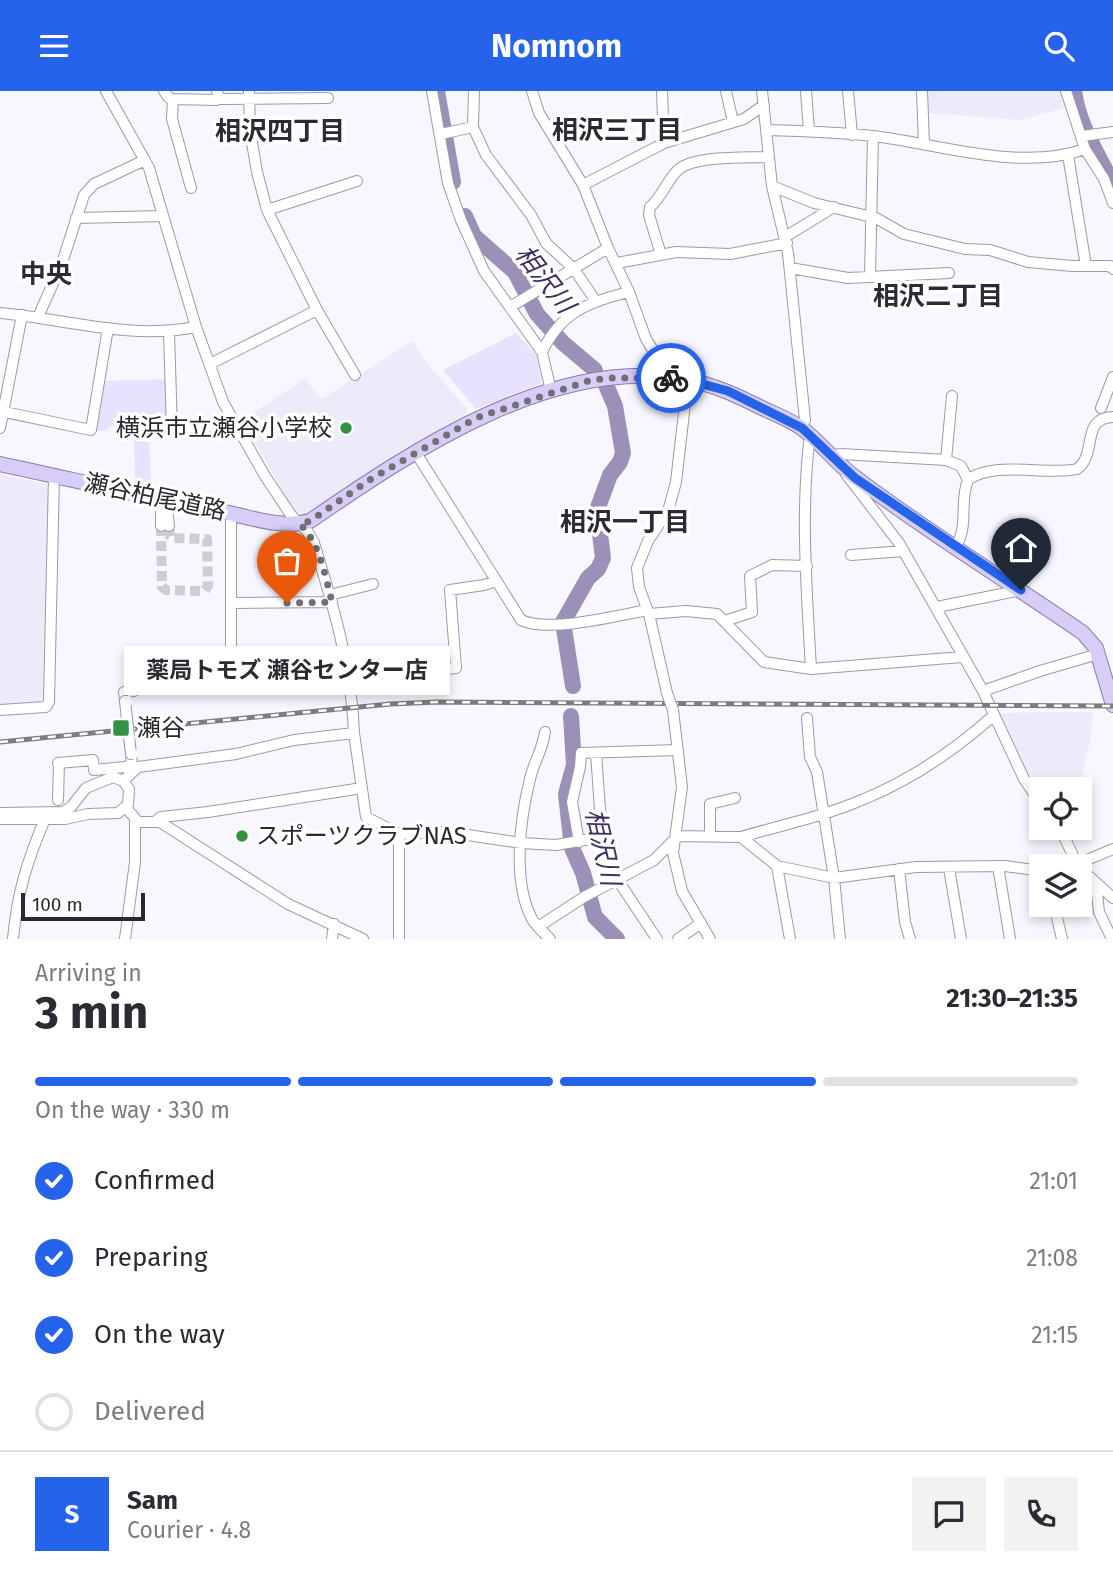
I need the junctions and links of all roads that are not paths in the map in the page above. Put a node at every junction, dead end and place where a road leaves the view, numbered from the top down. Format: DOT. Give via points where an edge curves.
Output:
graph roads {
  1 [pos="106,91"];
  2 [pos="432,91"];
  3 [pos="474,91"];
  4 [pos="532,91"];
  5 [pos="662,91"];
  6 [pos="726,91"];
  7 [pos="762,91"];
  8 [pos="806,91"];
  9 [pos="848,91"];
  10 [pos="922,91"];
  11 [pos="1066,91"];
  12 [pos="168,95"];
  13 [pos="218,95"];
  14 [pos="249,95"];
  15 [pos="328,98"];
  16 [pos="764,105"];
  17 [pos="733,122"];
  18 [pos="473,127"];
  19 [pos="766,130"];
  20 [pos="809,131"];
  21 [pos="1113,132"];
  22 [pos="444,134"];
  23 [pos="852,135"];
  24 [pos="873,136"];
  25 [pos="1086,136"];
  26 [pos="664,143"];
  27 [pos="924,144"];
  28 [pos="1085,149"];
  29 [pos="1068,155"];
  30 [pos="769,157"];
  31 [pos="145,160"];
  32 [pos="357,181"];
  33 [pos="583,185"];
  34 [pos="772,186"];
  35 [pos="191,188"];
  36 [pos="1113,202"];
  37 [pos="834,207"];
  38 [pos="267,210"];
  39 [pos="163,216"];
  40 [pos="872,217"];
  41 [pos="76,218"];
  42 [pos="786,240"];
  43 [pos="608,249"];
  44 [pos="661,255"];
  45 [pos="617,263"];
  46 [pos="1086,265"];
  47 [pos="790,268"];
  48 [pos="574,269"];
  49 [pos="1113,269"];
  50 [pos="949,273"];
  51 [pos="870,277"];
  52 [pos="629,292"];
  53 [pos="595,300"];
  54 [pos="510,307"];
  55 [pos="317,310"];
  56 [pos="0,313"];
  57 [pos="22,315"];
  58 [pos="38,317"];
  59 [pos="196,327"];
  60 [pos="108,328"];
  61 [pos="169,332"];
  62 [pos="542,352"];
  63 [pos="210,364"];
  64 [pos="355,375"];
  65 [pos="1113,377"];
  66 [pos="684,379"];
  67 [pos="551,391"];
  68 [pos="952,396"];
  69 [pos="1101,408"];
  70 [pos="2,411"];
  71 [pos="1113,417"];
  72 [pos="235,423"];
  73 [pos="0,428"];
  74 [pos="806,432"];
  75 [pos="416,453"];
  76 [pos="834,460"];
  77 [pos="946,460"];
  78 [pos="0,464"];
  79 [pos="54,475"];
  80 [pos="968,480"];
  81 [pos="166,500"];
  82 [pos="231,514"];
  83 [pos="300,524"];
  84 [pos="165,526"];
  85 [pos="956,546"];
  86 [pos="904,551"];
  87 [pos="851,555"];
  88 [pos="807,566"];
  89 [pos="496,581"];
  90 [pos="373,584"];
  91 [pos="1021,590"];
  92 [pos="331,599"];
  93 [pos="231,603"];
  94 [pos="937,607"];
  95 [pos="648,612"];
  96 [pos="725,621"];
  97 [pos="1098,654"];
  98 [pos="962,657"];
  99 [pos="811,669"];
  100 [pos="348,678"];
  101 [pos="983,691"];
  102 [pos="1112,694"];
  103 [pos="129,698"];
  104 [pos="0,710"];
  105 [pos="994,715"];
  106 [pos="807,717"];
  107 [pos="545,732"];
  108 [pos="354,733"];
  109 [pos="678,750"];
  110 [pos="596,753"];
  111 [pos="123,781"];
  112 [pos="1029,786"];
  113 [pos="362,788"];
  114 [pos="79,794"];
  115 [pos="735,798"];
  116 [pos="58,800"];
  117 [pos="126,808"];
  118 [pos="0,813"];
  119 [pos="824,813"];
  120 [pos="88,814"];
  121 [pos="0,819"];
  122 [pos="45,819"];
  123 [pos="156,821"];
  124 [pos="136,822"];
  125 [pos="399,834"];
  126 [pos="710,836"];
  127 [pos="676,837"];
  128 [pos="741,837"];
  129 [pos="521,843"];
  130 [pos="575,843"];
  131 [pos="1113,849"];
  132 [pos="1092,860"];
  133 [pos="777,866"];
  134 [pos="998,866"];
  135 [pos="949,868"];
  136 [pos="899,869"];
  137 [pos="1029,870"];
  138 [pos="834,878"];
  139 [pos="617,879"];
  140 [pos="1092,880"];
  141 [pos="1096,884"];
  142 [pos="1113,898"];
  143 [pos="1057,917"];
  144 [pos="334,924"];
  145 [pos="700,924"];
  146 [pos="538,927"];
  147 [pos="13,939"];
  148 [pos="125,939"];
  149 [pos="332,939"];
  150 [pos="363,939"];
  151 [pos="399,939"];
  152 [pos="550,939"];
  153 [pos="657,939"];
  154 [pos="678,939"];
  155 [pos="710,939"];
  156 [pos="790,939"];
  157 [pos="840,939"];
  158 [pos="910,939"];
  159 [pos="961,939"];
  160 [pos="1010,939"];
  161 [pos="1062,939"];
  162 [pos="1112,939"];
  1 -- 31 [label="street"];
  2 -- 22 [label="street"];
  3 -- 18 [label="street"];
  4 -- 33 [label="street" via="539,113"];
  5 -- 26 [label="street"];
  6 -- 17 [label="street"];
  7 -- 16 [label="street"];
  8 -- 20 [label="street"];
  9 -- 23 [label="street"];
  10 -- 27 [label="street"];
  11 -- 25 [label="street"];
  12 -- 13 [label="street"];
  12 -- 35 [label="street"];
  13 -- 14 [label="street"];
  14 -- 15 [label="street"];
  14 -- 38 [label="street" via="250,131"];
  16 -- 17 [label="street"];
  16 -- 19 [label="street"];
  17 -- 26 [label="street"];
  18 -- 22 [label="street"];
  18 -- 48 [label="street" via="486,155 547,243"];
  19 -- 20 [label="street"];
  19 -- 30 [label="street"];
  20 -- 23 [label="street"];
  21 -- 25 [label="street"];
  22 -- 54 [label="street" via="448,183 461,220 484,271"];
  23 -- 24 [label="street"];
  24 -- 27 [label="street"];
  24 -- 40 [label="street"];
  25 -- 28 [label="street"];
  26 -- 33 [label="street"];
  27 -- 29 [label="street" via="1031,159"];
  28 -- 29 [label="street"];
  28 -- 36 [label="street"];
  29 -- 46 [label="street"];
  30 -- 34 [label="street"];
  30 -- 44 [label="street" via="717,158 678,170 650,207"];
  31 -- 39 [label="street"];
  31 -- 41 [label="street" via="94,184 84,195"];
  32 -- 38 [label="street"];
  33 -- 43 [label="street"];
  34 -- 37 [label="street"];
  34 -- 42 [label="street"];
  37 -- 40 [label="street"];
  37 -- 42 [label="street"];
  38 -- 55 [label="street"];
  39 -- 41 [label="street"];
  39 -- 59 [label="street"];
  40 -- 46 [label="street" via="904,234 965,249 990,250 1028,262"];
  40 -- 51 [label="street"];
  41 -- 58 [label="street"];
  42 -- 44 [label="street" via="730,254"];
  42 -- 47 [label="street"];
  43 -- 45 [label="street"];
  43 -- 48 [label="street"];
  44 -- 45 [label="street"];
  45 -- 52 [label="street"];
  46 -- 49 [label="street"];
  47 -- 51 [label="street"];
  47 -- 74 [label="street"];
  48 -- 53 [label="street"];
  48 -- 54 [label="street"];
  50 -- 51 [label="street"];
  52 -- 53 [label="street"];
  52 -- 66 [label="street" via="654,352"];
  53 -- 62 [label="street" via="562,321"];
  54 -- 62 [label="street"];
  55 -- 63 [label="street"];
  55 -- 64 [label="street"];
  56 -- 57 [label="street"];
  57 -- 58 [label="street"];
  57 -- 70 [label="street"];
  58 -- 60 [label="street"];
  59 -- 61 [label="street"];
  59 -- 63 [label="street"];
  60 -- 61 [label="street"];
  60 -- 70 [label="street" via="91,430"];
  61 -- 72 [label="street" via="172,431"];
  62 -- 67 [label="street"];
  63 -- 72 [label="street"];
  65 -- 69 [label="street"];
  66 -- 67 [label="main road" via="608,378"];
  66 -- 74 [label="main road" via="728,391"];
  66 -- 95 [label="street" via="676,482 637,568"];
  67 -- 75 [label="main road" via="476,418"];
  68 -- 77 [label="street"];
  70 -- 73 [label="street"];
  71 -- 80 [label="street" via="1095,424 1086,460 1077,470 1008,471"];
  72 -- 83 [label="street"];
  74 -- 76 [label="main road"];
  74 -- 88 [label="street"];
  75 -- 83 [label="main road"];
  75 -- 89 [label="street"];
  76 -- 77 [label="street" via="841,454"];
  76 -- 85 [label="main road"];
  76 -- 86 [label="street"];
  77 -- 80 [label="street" via="961,466"];
  78 -- 79 [label="main road, 瀬谷柏尾道路"];
  79 -- 81 [label="main road, 瀬谷柏尾道路"];
  79 -- 104 [label="street" via="49,702 46,707"];
  80 -- 85 [label="street" via="964,529"];
  81 -- 82 [label="main road, 瀬谷柏尾道路"];
  81 -- 84 [label="street"];
  82 -- 83 [label="main road, 瀬谷柏尾道路"];
  82 -- 93 [label="street"];
  83 -- 92 [label="street" via="314,543"];
  85 -- 91 [label="main road"];
  86 -- 87 [label="street"];
  86 -- 94 [label="street"];
  88 -- 96 [label="street" via="772,565 750,576 752,612"];
  88 -- 99 [label="street"];
  89 -- 95 [label="street" via="527,623 563,624"];
  89 -- 100 [label="street" via="450,590 456,668"];
  90 -- 92 [label="street"];
  91 -- 94 [label="street"];
  91 -- 97 [label="main road" via="1083,633"];
  92 -- 93 [label="street"];
  92 -- 100 [label="street"];
  93 -- 100 [label="street" via="231,674 236,681"];
  94 -- 98 [label="street"];
  95 -- 96 [label="street" via="699,611 717,614"];
  95 -- 109 [label="street, bridge" via="673,710"];
  96 -- 99 [label="street" via="764,662"];
  97 -- 101 [label="street"];
  97 -- 102 [label="main road"];
  98 -- 99 [label="street"];
  98 -- 101 [label="street"];
  100 -- 108 [label="street"];
  101 -- 105 [label="street"];
  103 -- 116 [label="street, bridge" via="132,764 94,770 93,760 58,763"];
  105 -- 112 [label="street"];
  105 -- 119 [label="street" via="919,772"];
  106 -- 119 [label="street" via="810,757"];
  107 -- 129 [label="street" via="543,750 530,776"];
  108 -- 111 [label="street" via="138,767"];
  108 -- 113 [label="street"];
  109 -- 110 [label="street"];
  109 -- 127 [label="street" via="682,787"];
  110 -- 130 [label="street" via="581,753 572,802"];
  110 -- 130 [label="street" via="602,837"];
  111 -- 114 [label="street" via="113,777"];
  111 -- 117 [label="street" via="130,795"];
  113 -- 123 [label="street"];
  113 -- 125 [label="street" via="366,817"];
  114 -- 118 [label="street" via="63,812"];
  114 -- 120 [label="street" via="80,807"];
  115 -- 126 [label="street" via="710,804"];
  117 -- 120 [label="street" via="118,813"];
  117 -- 124 [label="street"];
  119 -- 128 [label="street"];
  119 -- 138 [label="street"];
  120 -- 122 [label="street"];
  121 -- 122 [label="street"];
  122 -- 147 [label="street" via="21,881"];
  123 -- 124 [label="street"];
  123 -- 144 [label="street" via="288,904"];
  124 -- 148 [label="street"];
  125 -- 129 [label="street" via="447,832"];
  125 -- 151 [label="street"];
  126 -- 127 [label="street"];
  126 -- 128 [label="street"];
  127 -- 139 [label="street" via="654,860"];
  127 -- 145 [label="street" via="677,877"];
  128 -- 133 [label="street"];
  129 -- 130 [label="street"];
  129 -- 146 [label="street" via="520,877"];
  131 -- 132 [label="street"];
  133 -- 138 [label="street"];
  133 -- 156 [label="street"];
  134 -- 135 [label="street"];
  134 -- 137 [label="street"];
  134 -- 160 [label="street"];
  135 -- 136 [label="street"];
  135 -- 159 [label="street"];
  136 -- 138 [label="street"];
  136 -- 158 [label="street"];
  138 -- 157 [label="street"];
  139 -- 146 [label="street"];
  139 -- 153 [label="street"];
  140 -- 141 [label="street"];
  141 -- 142 [label="street"];
  141 -- 162 [label="street" via="1099,912"];
  143 -- 161 [label="street"];
  144 -- 149 [label="street"];
  144 -- 150 [label="street"];
  145 -- 154 [label="street"];
  145 -- 155 [label="street"];
  146 -- 152 [label="street"];
}
